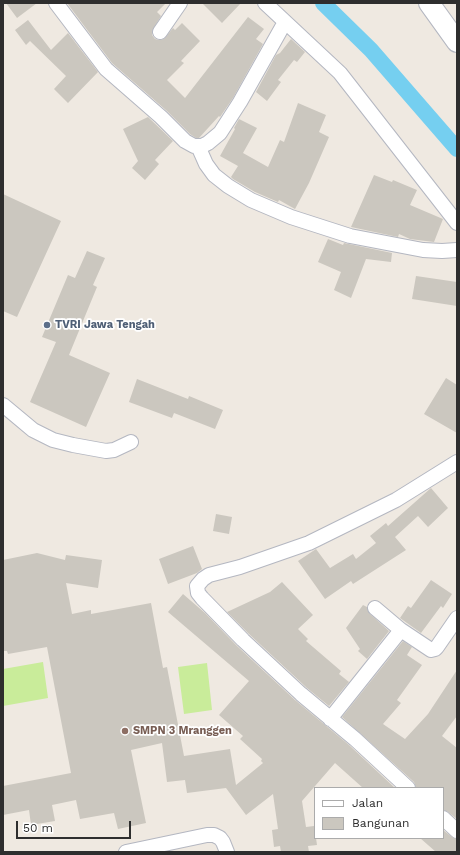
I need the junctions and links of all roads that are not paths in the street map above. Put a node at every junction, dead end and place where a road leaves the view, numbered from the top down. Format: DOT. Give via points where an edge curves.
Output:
graph roads {
  1 [pos="56,3"];
  2 [pos="180,3"];
  3 [pos="265,3"];
  4 [pos="429,3"];
  5 [pos="285,22"];
  6 [pos="160,32"];
  7 [pos="457,42"];
  8 [pos="198,146"];
  9 [pos="457,223"];
  10 [pos="457,250"];
  11 [pos="3,406"];
  12 [pos="131,442"];
  13 [pos="457,462"];
  14 [pos="374,608"];
  15 [pos="457,618"];
  16 [pos="401,630"];
  17 [pos="330,719"];
  18 [pos="407,787"];
  19 [pos="444,819"];
  20 [pos="457,831"];
  21 [pos="126,852"];
  22 [pos="227,852"];
  1 -- 8 [label="street" via="106,69 161,116 185,141"];
  2 -- 6 [label="street"];
  3 -- 5 [label="street"];
  4 -- 7 [label="main road"];
  5 -- 8 [label="street" via="220,133 208,143"];
  5 -- 9 [label="street" via="340,73"];
  8 -- 10 [label="street" via="214,175 228,186 251,200 290,217 350,236 423,250"];
  11 -- 12 [label="street" via="33,430 53,440 106,451"];
  13 -- 17 [label="street" via="396,500 309,543 209,575 197,586 202,598 238,635"];
  14 -- 16 [label="street"];
  15 -- 16 [label="street" via="433,650"];
  16 -- 17 [label="street"];
  17 -- 18 [label="street"];
  19 -- 20 [label="street"];
  21 -- 22 [label="street" via="207,835 220,838"];
}
